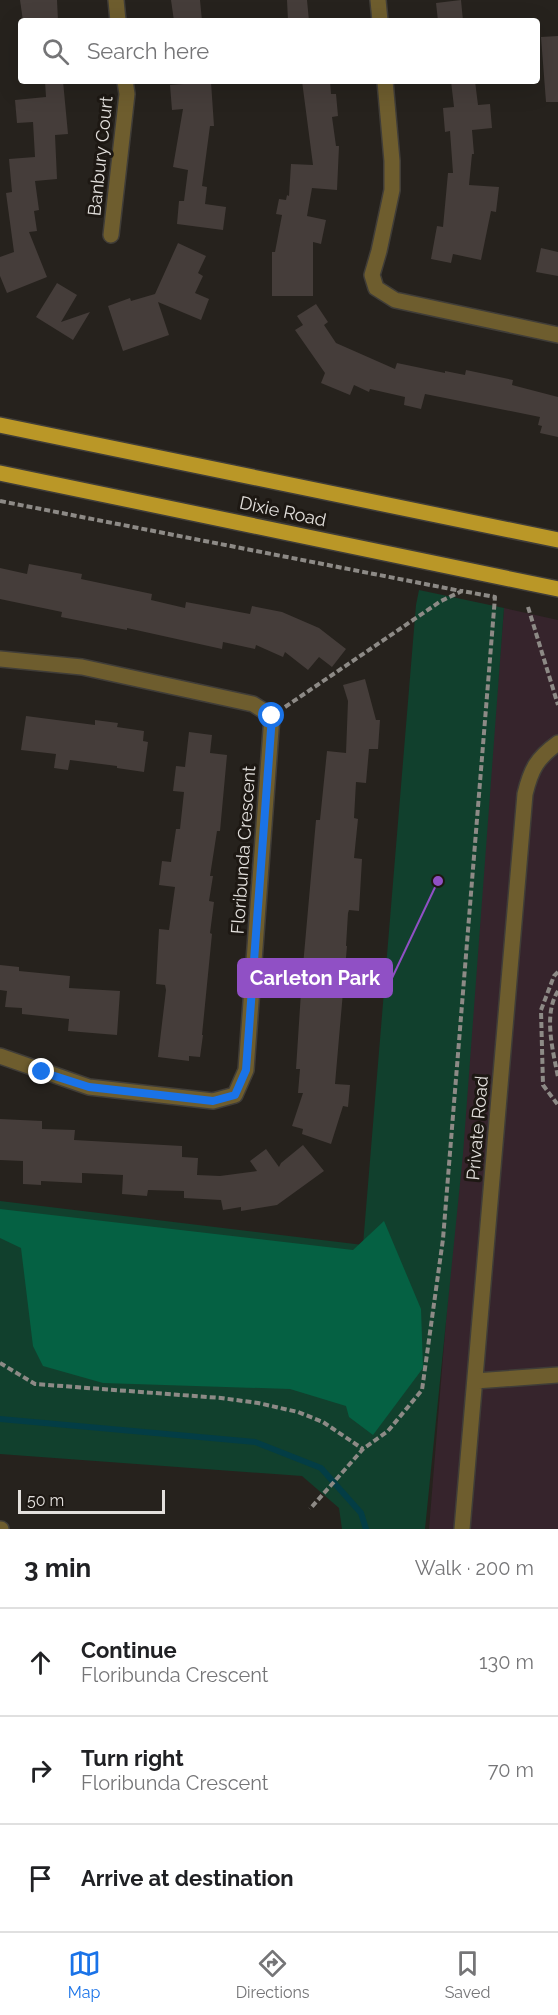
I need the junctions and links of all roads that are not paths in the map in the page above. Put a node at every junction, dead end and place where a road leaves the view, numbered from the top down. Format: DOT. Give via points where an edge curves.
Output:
graph roads {
  1 [pos="116,0"];
  2 [pos="378,0"];
  3 [pos="118,18"];
  4 [pos="380,18"];
  5 [pos="125,84"];
  6 [pos="385,84"];
  7 [pos="111,235"];
  8 [pos="558,335"];
  9 [pos="0,425"];
  10 [pos="0,473"];
  11 [pos="558,540"];
  12 [pos="558,589"];
  13 [pos="0,659"];
  14 [pos="558,743"];
  15 [pos="0,1056"];
  16 [pos="558,1375"];
  17 [pos="475,1381"];
  18 [pos="462,1529"];
  1 -- 3 [label="street"];
  2 -- 4 [label="street"];
  5 -- 7 [label="street, Banbury Court"];
  6 -- 8 [label="street" via="392,190 372,275 376,288 395,300"];
  9 -- 11 [label="main road, Dixie Road"];
  10 -- 12 [label="main road, Dixie Road"];
  13 -- 15 [label="street, Floribunda Crescent" via="82,667 253,704 272,716 246,1070 235,1095 213,1101 89,1087"];
  14 -- 17 [label="street, Private Road" via="542,755 530,773 525,794"];
  16 -- 17 [label="street"];
  17 -- 18 [label="street, Private Road"];
}
